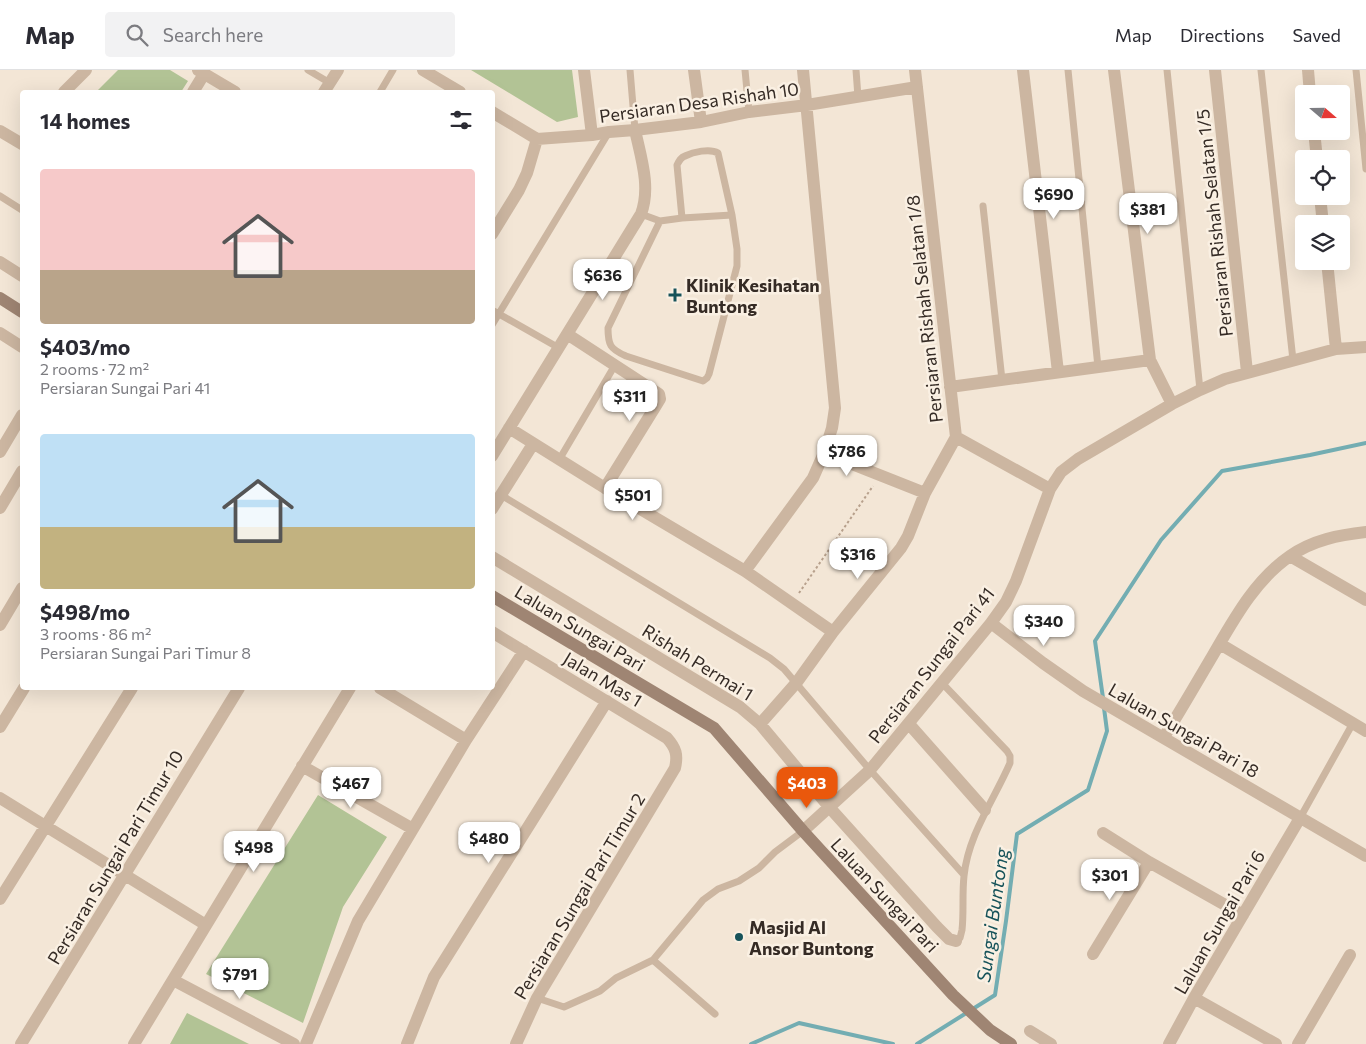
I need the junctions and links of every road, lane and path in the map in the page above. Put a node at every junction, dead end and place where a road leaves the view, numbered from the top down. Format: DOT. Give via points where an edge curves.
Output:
graph roads {
  1 [pos="86,70"];
  2 [pos="308,70"];
  3 [pos="338,70"];
  4 [pos="393,70"];
  5 [pos="423,70"];
  6 [pos="584,70"];
  7 [pos="630,70"];
  8 [pos="694,70"];
  9 [pos="745,70"];
  10 [pos="803,70"];
  11 [pos="856,70"];
  12 [pos="915,70"];
  13 [pos="1023,70"];
  14 [pos="1068,70"];
  15 [pos="1114,70"];
  16 [pos="1167,70"];
  17 [pos="1215,70"];
  18 [pos="1261,70"];
  19 [pos="1308,70"];
  20 [pos="1356,70"];
  21 [pos="201,72"];
  22 [pos="1309,85"];
  23 [pos="917,87"];
  24 [pos="327,88"];
  25 [pos="66,90"];
  26 [pos="194,90"];
  27 [pos="232,90"];
  28 [pos="381,90"];
  29 [pos="453,90"];
  30 [pos="858,97"];
  31 [pos="807,105"];
  32 [pos="749,112"];
  33 [pos="495,117"];
  34 [pos="701,122"];
  35 [pos="636,130"];
  36 [pos="0,131"];
  37 [pos="609,132"];
  38 [pos="592,135"];
  39 [pos="537,139"];
  40 [pos="20,140"];
  41 [pos="1366,169"];
  42 [pos="0,196"];
  43 [pos="983,206"];
  44 [pos="20,209"];
  45 [pos="641,214"];
  46 [pos="732,215"];
  47 [pos="682,218"];
  48 [pos="660,221"];
  49 [pos="495,229"];
  50 [pos="0,262"];
  51 [pos="1328,270"];
  52 [pos="20,275"];
  53 [pos="0,298"];
  54 [pos="20,311"];
  55 [pos="495,312"];
  56 [pos="500,314"];
  57 [pos="495,322"];
  58 [pos="0,333"];
  59 [pos="567,334"];
  60 [pos="20,346"];
  61 [pos="1366,347"];
  62 [pos="558,348"];
  63 [pos="1336,349"];
  64 [pos="1150,360"];
  65 [pos="1293,360"];
  66 [pos="616,365"];
  67 [pos="1098,367"];
  68 [pos="1058,372"];
  69 [pos="1247,372"];
  70 [pos="1002,380"];
  71 [pos="950,387"];
  72 [pos="1200,390"];
  73 [pos="1172,404"];
  74 [pos="20,418"];
  75 [pos="509,428"];
  76 [pos="956,437"];
  77 [pos="533,444"];
  78 [pos="495,451"];
  79 [pos="0,452"];
  80 [pos="824,454"];
  81 [pos="559,460"];
  82 [pos="20,474"];
  83 [pos="880,476"];
  84 [pos="605,488"];
  85 [pos="1050,489"];
  86 [pos="925,493"];
  87 [pos="501,495"];
  88 [pos="495,504"];
  89 [pos="0,508"];
  90 [pos="1366,532"];
  91 [pos="1290,556"];
  92 [pos="495,559"];
  93 [pos="745,571"];
  94 [pos="20,591"];
  95 [pos="495,598"];
  96 [pos="1366,600"];
  97 [pos="792,603"];
  98 [pos="991,623"];
  99 [pos="0,625"];
  100 [pos="833,632"];
  101 [pos="495,634"];
  102 [pos="1220,644"];
  103 [pos="524,650"];
  104 [pos="796,682"];
  105 [pos="942,683"];
  106 [pos="23,690"];
  107 [pos="131,690"];
  108 [pos="238,690"];
  109 [pos="349,690"];
  110 [pos="383,690"];
  111 [pos="607,701"];
  112 [pos="1353,723"];
  113 [pos="760,724"];
  114 [pos="909,724"];
  115 [pos="0,727"];
  116 [pos="1366,731"];
  117 [pos="1164,737"];
  118 [pos="466,740"];
  119 [pos="302,766"];
  120 [pos="675,768"];
  121 [pos="870,770"];
  122 [pos="0,798"];
  123 [pos="830,808"];
  124 [pos="985,810"];
  125 [pos="1300,818"];
  126 [pos="45,826"];
  127 [pos="413,829"];
  128 [pos="803,832"];
  129 [pos="1103,833"];
  130 [pos="1366,856"];
  131 [pos="1150,862"];
  132 [pos="125,875"];
  133 [pos="964,875"];
  134 [pos="0,899"];
  135 [pos="1243,915"];
  136 [pos="206,925"];
  137 [pos="956,941"];
  138 [pos="1093,954"];
  139 [pos="1350,955"];
  140 [pos="653,960"];
  141 [pos="173,980"];
  142 [pos="537,998"];
  143 [pos="1194,998"];
  144 [pos="714,1014"];
  145 [pos="1030,1031"];
  146 [pos="21,1044"];
  147 [pos="134,1044"];
  148 [pos="294,1044"];
  149 [pos="306,1044"];
  150 [pos="407,1044"];
  151 [pos="516,1044"];
  152 [pos="1011,1044"];
  153 [pos="1051,1044"];
  154 [pos="1169,1044"];
  155 [pos="1276,1044"];
  156 [pos="1298,1044"];
  1 -- 25 [label="street"];
  2 -- 24 [label="lane"];
  3 -- 24 [label="street"];
  4 -- 28 [label="lane"];
  5 -- 29 [label="street"];
  6 -- 38 [label="street"];
  7 -- 35 [label="lane"];
  8 -- 34 [label="street"];
  9 -- 32 [label="lane"];
  10 -- 31 [label="street"];
  11 -- 30 [label="lane"];
  12 -- 23 [label="street, Persiaran Rishah Selatan 1/8"];
  13 -- 68 [label="street"];
  14 -- 67 [label="lane"];
  15 -- 64 [label="street"];
  16 -- 72 [label="lane"];
  17 -- 69 [label="street, Persiaran Rishah Selatan 1/5"];
  18 -- 65 [label="lane"];
  19 -- 22 [label="street"];
  20 -- 41 [label="lane"];
  21 -- 26 [label="street"];
  21 -- 27 [label="street"];
  23 -- 30 [label="street, Persiaran Desa Rishah 10"];
  23 -- 71 [label="street, Persiaran Rishah Selatan 1/8"];
  30 -- 31 [label="street, Persiaran Desa Rishah 10"];
  31 -- 32 [label="street, Persiaran Desa Rishah 10"];
  31 -- 80 [label="street" via="835,408"];
  32 -- 34 [label="street, Persiaran Desa Rishah 10"];
  33 -- 39 [label="street"];
  34 -- 35 [label="street, Persiaran Desa Rishah 10"];
  35 -- 37 [label="street, Persiaran Desa Rishah 10"];
  35 -- 45 [label="street" via="646,190"];
  36 -- 40 [label="street"];
  37 -- 38 [label="street, Persiaran Desa Rishah 10"];
  37 -- 56 [label="lane"];
  38 -- 39 [label="street, Persiaran Desa Rishah 10"];
  39 -- 49 [label="street" via="527,173"];
  42 -- 44 [label="lane"];
  43 -- 70 [label="lane"];
  45 -- 48 [label="lane"];
  45 -- 59 [label="street"];
  46 -- 47 [label="lane"];
  46 -- 47 [label="lane" via="718,153 709,150 684,156 677,165"];
  46 -- 48 [label="lane" via="736,266 709,374 702,381 626,356 614,351 608,342 608,328"];
  47 -- 48 [label="lane"];
  50 -- 52 [label="street"];
  51 -- 63 [label="street"];
  53 -- 54 [label="main road"];
  55 -- 56 [label="lane"];
  56 -- 57 [label="lane"];
  56 -- 62 [label="lane"];
  58 -- 60 [label="street"];
  59 -- 62 [label="street"];
  59 -- 66 [label="street"];
  61 -- 63 [label="street, Persiaran Sungai Pari 41"];
  62 -- 75 [label="street"];
  63 -- 65 [label="street, Persiaran Sungai Pari 41"];
  64 -- 67 [label="street"];
  64 -- 73 [label="street"];
  65 -- 69 [label="street, Persiaran Sungai Pari 41"];
  66 -- 81 [label="lane"];
  66 -- 84 [label="street" via="654,390 660,399"];
  67 -- 68 [label="street"];
  68 -- 70 [label="street"];
  69 -- 72 [label="street, Persiaran Sungai Pari 41"];
  70 -- 71 [label="street"];
  71 -- 76 [label="street, Persiaran Rishah Selatan 1/8"];
  72 -- 73 [label="street, Persiaran Sungai Pari 41"];
  73 -- 85 [label="street, Persiaran Sungai Pari 41" via="1078,459 1061,472"];
  74 -- 79 [label="street"];
  75 -- 77 [label="street"];
  75 -- 78 [label="street"];
  76 -- 85 [label="street, Persiaran Rishah Selatan 1/8"];
  76 -- 86 [label="street"];
  77 -- 81 [label="street"];
  77 -- 87 [label="street"];
  80 -- 83 [label="street"];
  80 -- 93 [label="street" via="813,478"];
  81 -- 84 [label="street"];
  82 -- 89 [label="street"];
  83 -- 86 [label="street"];
  83 -- 97 [label="path"];
  84 -- 93 [label="street"];
  85 -- 98 [label="street, Persiaran Sungai Pari 41" via="1016,581"];
  86 -- 100 [label="street" via="901,548"];
  87 -- 88 [label="street"];
  87 -- 104 [label="lane" via="770,658"];
  90 -- 91 [label="street" via="1336,536"];
  91 -- 96 [label="street"];
  91 -- 102 [label="street" via="1243,605"];
  92 -- 113 [label="street, Rishah Permai 1" via="740,707"];
  93 -- 97 [label="street"];
  94 -- 99 [label="street"];
  95 -- 128 [label="main road, Laluan Sungai Pari" via="714,728"];
  97 -- 100 [label="street"];
  98 -- 105 [label="street, Persiaran Sungai Pari 41"];
  98 -- 117 [label="street, Laluan Sungai Pari 18" via="1083,691"];
  100 -- 104 [label="street"];
  101 -- 103 [label="street, Jalan Mas 1"];
  102 -- 112 [label="street"];
  102 -- 117 [label="street"];
  103 -- 111 [label="street, Jalan Mas 1"];
  103 -- 118 [label="street"];
  104 -- 113 [label="street"];
  104 -- 121 [label="lane"];
  105 -- 114 [label="street, Persiaran Sungai Pari 41"];
  105 -- 124 [label="lane" via="1010,756 1007,770"];
  106 -- 115 [label="street"];
  107 -- 126 [label="street"];
  108 -- 132 [label="street, Persiaran Sungai Pari Timur 10"];
  109 -- 119 [label="street"];
  110 -- 118 [label="street"];
  111 -- 120 [label="street, Jalan Mas 1" via="667,738 677,756"];
  111 -- 150 [label="street" via="434,977"];
  112 -- 116 [label="street"];
  112 -- 125 [label="lane"];
  113 -- 123 [label="street, Rishah Permai 1"];
  114 -- 121 [label="street, Persiaran Sungai Pari 41"];
  114 -- 124 [label="street"];
  117 -- 125 [label="street, Laluan Sungai Pari 18"];
  118 -- 127 [label="street"];
  119 -- 127 [label="street"];
  119 -- 136 [label="street"];
  120 -- 142 [label="street, Persiaran Sungai Pari Timur 2"];
  121 -- 123 [label="street, Persiaran Sungai Pari 41"];
  121 -- 133 [label="lane"];
  122 -- 126 [label="street"];
  123 -- 128 [label="street, Persiaran Sungai Pari 41"];
  123 -- 137 [label="street, Rishah Permai 1" via="937,927 949,939"];
  124 -- 133 [label="lane"];
  125 -- 130 [label="street, Laluan Sungai Pari 18"];
  125 -- 135 [label="street, Laluan Sungai Pari 6"];
  126 -- 132 [label="street"];
  126 -- 134 [label="street"];
  127 -- 149 [label="street" via="358,921"];
  128 -- 140 [label="lane" via="759,868 703,900"];
  128 -- 152 [label="main road, Laluan Sungai Pari" via="953,995 990,1030"];
  129 -- 131 [label="street"];
  131 -- 135 [label="street"];
  131 -- 138 [label="street"];
  132 -- 136 [label="street"];
  132 -- 146 [label="street, Persiaran Sungai Pari Timur 10"];
  133 -- 137 [label="lane" via="963,922 960,938"];
  135 -- 143 [label="street, Laluan Sungai Pari 6"];
  136 -- 141 [label="street"];
  139 -- 156 [label="street"];
  140 -- 142 [label="lane" via="616,978 600,991 564,1007"];
  140 -- 144 [label="lane"];
  141 -- 147 [label="street"];
  141 -- 148 [label="street"];
  142 -- 151 [label="street, Persiaran Sungai Pari Timur 2"];
  143 -- 154 [label="street, Laluan Sungai Pari 6"];
  143 -- 155 [label="street"];
  145 -- 153 [label="street"];
}
